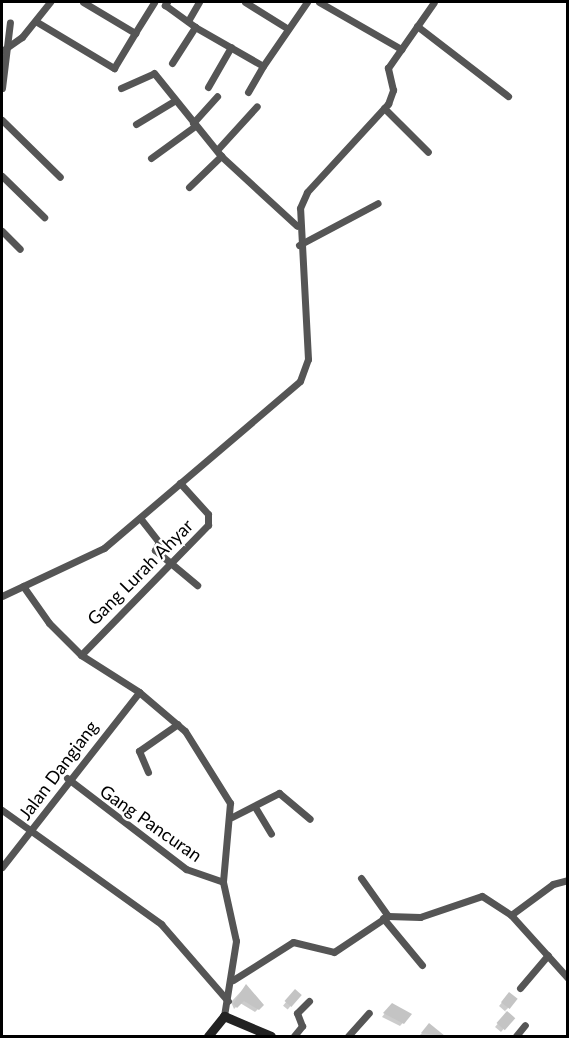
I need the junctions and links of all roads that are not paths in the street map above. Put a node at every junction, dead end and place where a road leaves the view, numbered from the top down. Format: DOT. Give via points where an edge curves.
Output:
graph roads {
  1 [pos="50,2"];
  2 [pos="83,2"];
  3 [pos="154,2"];
  4 [pos="199,2"];
  5 [pos="245,2"];
  6 [pos="307,2"];
  7 [pos="319,2"];
  8 [pos="434,2"];
  9 [pos="164,3"];
  10 [pos="188,21"];
  11 [pos="37,22"];
  12 [pos="417,26"];
  13 [pos="195,27"];
  14 [pos="285,27"];
  15 [pos="2,32"];
  16 [pos="135,33"];
  17 [pos="231,47"];
  18 [pos="401,49"];
  19 [pos="2,51"];
  20 [pos="172,63"];
  21 [pos="263,66"];
  22 [pos="208,87"];
  23 [pos="2,88"];
  24 [pos="121,88"];
  25 [pos="248,92"];
  26 [pos="217,96"];
  27 [pos="508,96"];
  28 [pos="174,101"];
  29 [pos="256,106"];
  30 [pos="384,108"];
  31 [pos="2,120"];
  32 [pos="136,124"];
  33 [pos="194,124"];
  34 [pos="428,152"];
  35 [pos="219,153"];
  36 [pos="151,158"];
  37 [pos="2,176"];
  38 [pos="60,177"];
  39 [pos="189,187"];
  40 [pos="378,203"];
  41 [pos="44,217"];
  42 [pos="297,226"];
  43 [pos="2,231"];
  44 [pos="299,245"];
  45 [pos="20,249"];
  46 [pos="180,483"];
  47 [pos="140,518"];
  48 [pos="169,561"];
  49 [pos="197,585"];
  50 [pos="23,586"];
  51 [pos="2,596"];
  52 [pos="81,655"];
  53 [pos="139,692"];
  54 [pos="178,724"];
  55 [pos="148,772"];
  56 [pos="67,778"];
  57 [pos="255,807"];
  58 [pos="2,810"];
  59 [pos="232,817"];
  60 [pos="310,819"];
  61 [pos="30,832"];
  62 [pos="271,834"];
  63 [pos="2,867"];
  64 [pos="361,878"];
  65 [pos="223,882"];
  66 [pos="565,884"];
  67 [pos="511,915"];
  68 [pos="385,917"];
  69 [pos="548,955"];
  70 [pos="422,965"];
  71 [pos="567,978"];
  72 [pos="233,980"];
  73 [pos="520,988"];
  74 [pos="228,1001"];
  75 [pos="309,1001"];
  76 [pos="369,1013"];
  77 [pos="224,1016"];
  78 [pos="525,1025"];
  79 [pos="208,1036"];
  80 [pos="271,1036"];
  81 [pos="294,1036"];
  82 [pos="348,1036"];
  83 [pos="516,1036"];
  1 -- 11 [label="street"];
  2 -- 16 [label="street"];
  3 -- 16 [label="street"];
  4 -- 10 [label="street"];
  5 -- 14 [label="street"];
  6 -- 14 [label="street"];
  7 -- 18 [label="street"];
  8 -- 12 [label="street"];
  9 -- 10 [label="street"];
  10 -- 13 [label="street"];
  11 -- 16 [label="street" via="114,68"];
  11 -- 19 [label="street"];
  12 -- 18 [label="street"];
  12 -- 27 [label="street"];
  13 -- 17 [label="street"];
  13 -- 20 [label="street"];
  14 -- 21 [label="street"];
  15 -- 19 [label="street" via="10,22"];
  17 -- 21 [label="street"];
  17 -- 22 [label="street"];
  18 -- 30 [label="street" via="388,68 393,90"];
  19 -- 23 [label="street"];
  21 -- 25 [label="street"];
  24 -- 28 [label="street" via="154,73"];
  26 -- 33 [label="street"];
  28 -- 32 [label="street"];
  28 -- 33 [label="street"];
  29 -- 35 [label="street"];
  30 -- 34 [label="street"];
  30 -- 42 [label="street" via="307,192"];
  31 -- 38 [label="street"];
  33 -- 35 [label="street"];
  33 -- 36 [label="street"];
  35 -- 39 [label="street"];
  35 -- 42 [label="street"];
  37 -- 41 [label="street"];
  40 -- 44 [label="street"];
  42 -- 44 [label="street"];
  43 -- 45 [label="street"];
  44 -- 46 [label="street" via="308,359 304,375"];
  46 -- 47 [label="street"];
  46 -- 48 [label="street, Gang Lurah Ahyar" via="210,520"];
  47 -- 48 [label="street" via="159,542 155,550"];
  47 -- 50 [label="street" via="104,548"];
  48 -- 49 [label="street"];
  48 -- 52 [label="street, Gang Lurah Ahyar"];
  50 -- 51 [label="street"];
  50 -- 52 [label="street" via="49,623"];
  52 -- 53 [label="street"];
  53 -- 54 [label="street"];
  53 -- 56 [label="street, Jalan Dangiang"];
  54 -- 55 [label="street" via="139,751"];
  54 -- 59 [label="street" via="216,776"];
  56 -- 61 [label="street, Jalan Dangiang"];
  56 -- 65 [label="street, Gang Pancuran" via="186,869"];
  57 -- 59 [label="street"];
  57 -- 60 [label="street" via="284,793"];
  57 -- 62 [label="street"];
  58 -- 61 [label="street"];
  59 -- 65 [label="street"];
  61 -- 63 [label="street, Jalan Dangiang"];
  61 -- 74 [label="street" via="161,924"];
  64 -- 68 [label="street"];
  65 -- 72 [label="street" via="236,941"];
  66 -- 67 [label="street"];
  67 -- 68 [label="street" via="482,896 420,917"];
  67 -- 69 [label="street"];
  68 -- 70 [label="street"];
  68 -- 72 [label="street" via="334,952 293,942"];
  69 -- 71 [label="street"];
  69 -- 73 [label="street"];
  72 -- 74 [label="street"];
  74 -- 77 [label="street"];
  75 -- 81 [label="street" via="296,1014 302,1026"];
  76 -- 82 [label="street"];
  77 -- 79 [label="street"];
  77 -- 80 [label="street"];
  78 -- 83 [label="street"];
}
